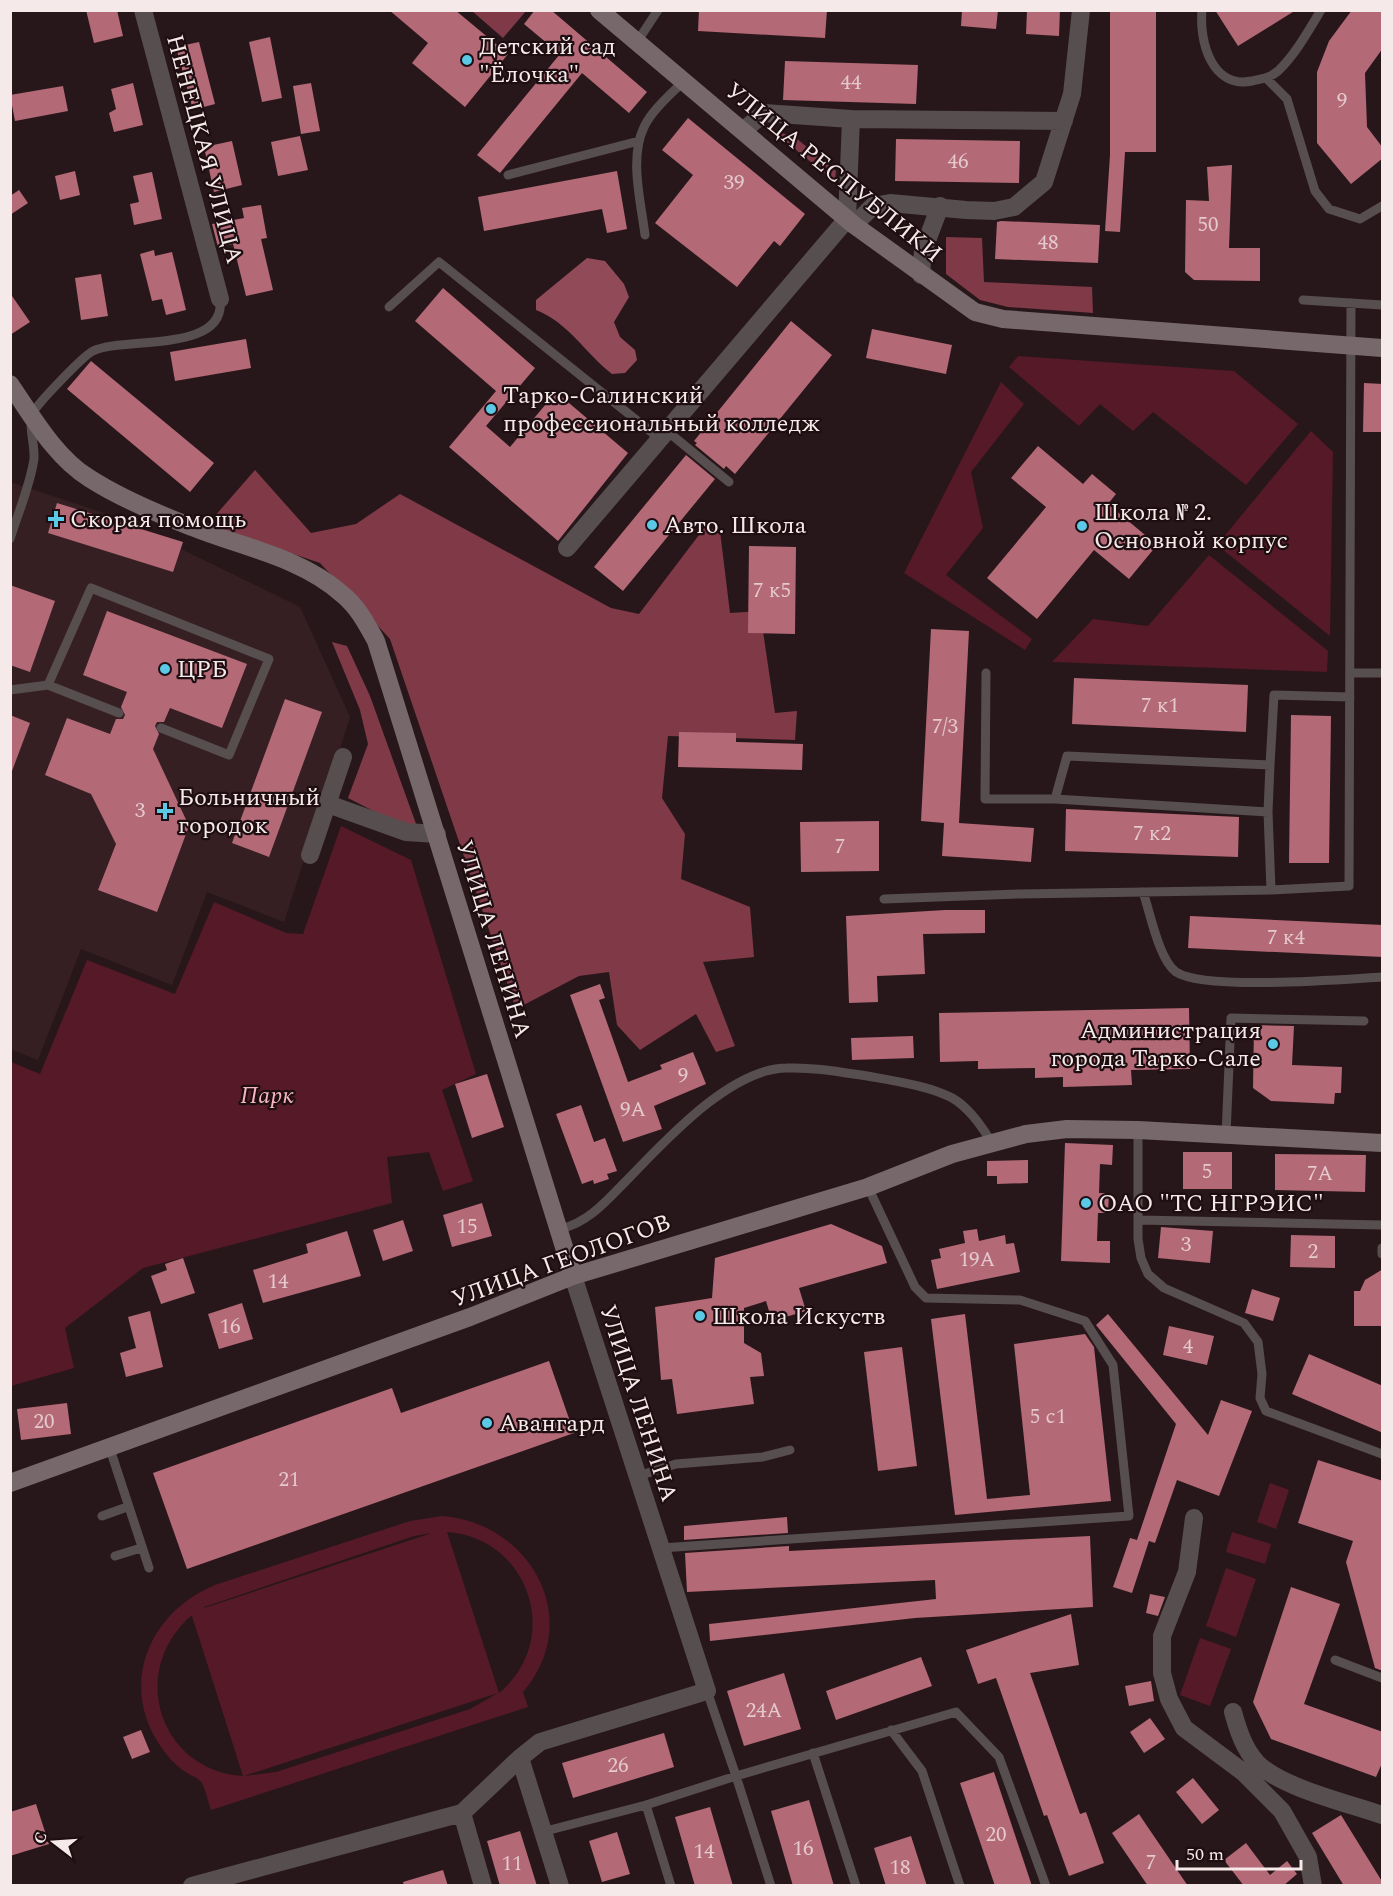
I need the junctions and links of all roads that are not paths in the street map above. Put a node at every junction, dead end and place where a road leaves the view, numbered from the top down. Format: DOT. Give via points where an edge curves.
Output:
graph roads {
  1 [pos="143,10"];
  2 [pos="599,10"];
  3 [pos="658,10"];
  4 [pos="1081,10"];
  5 [pos="1202,10"];
  6 [pos="1321,10"];
  7 [pos="638,42"];
  8 [pos="1266,78"];
  9 [pos="684,81"];
  10 [pos="850,119"];
  11 [pos="1064,121"];
  12 [pos="744,130"];
  13 [pos="639,141"];
  14 [pos="508,174"];
  15 [pos="940,206"];
  16 [pos="1383,206"];
  17 [pos="850,222"];
  18 [pos="645,235"];
  19 [pos="921,275"];
  20 [pos="220,299"];
  21 [pos="1303,300"];
  22 [pos="1351,303"];
  23 [pos="1383,305"];
  24 [pos="389,307"];
  25 [pos="1349,346"];
  26 [pos="1383,348"];
  27 [pos="10,384"];
  28 [pos="32,414"];
  29 [pos="663,435"];
  30 [pos="729,482"];
  31 [pos="10,538"];
  32 [pos="567,548"];
  33 [pos="986,673"];
  34 [pos="1352,673"];
  35 [pos="1383,674"];
  36 [pos="48,685"];
  37 [pos="10,690"];
  38 [pos="1350,697"];
  39 [pos="119,713"];
  40 [pos="161,728"];
  41 [pos="343,757"];
  42 [pos="1270,765"];
  43 [pos="1055,799"];
  44 [pos="328,804"];
  45 [pos="1268,812"];
  46 [pos="437,834"];
  47 [pos="310,855"];
  48 [pos="1270,890"];
  49 [pos="1143,892"];
  50 [pos="884,899"];
  51 [pos="1383,977"];
  52 [pos="1364,1021"];
  53 [pos="1138,1130"];
  54 [pos="1226,1136"];
  55 [pos="992,1143"];
  56 [pos="1383,1143"];
  57 [pos="868,1187"];
  58 [pos="1139,1220"];
  59 [pos="1383,1225"];
  60 [pos="561,1229"];
  61 [pos="1383,1248"];
  62 [pos="1382,1254"];
  63 [pos="573,1276"];
  64 [pos="110,1449"];
  65 [pos="790,1450"];
  66 [pos="1383,1454"];
  67 [pos="638,1476"];
  68 [pos="10,1483"];
  69 [pos="127,1507"];
  70 [pos="102,1516"];
  71 [pos="1194,1518"];
  72 [pos="141,1548"];
  73 [pos="661,1548"];
  74 [pos="115,1556"];
  75 [pos="149,1568"];
  76 [pos="1335,1660"];
  77 [pos="1383,1678"];
  78 [pos="707,1691"];
  79 [pos="1233,1712"];
  80 [pos="891,1730"];
  81 [pos="813,1753"];
  82 [pos="520,1758"];
  83 [pos="736,1776"];
  84 [pos="646,1805"];
  85 [pos="462,1813"];
  86 [pos="1383,1815"];
  87 [pos="542,1832"];
  88 [pos="192,1886"];
  89 [pos="483,1886"];
  90 [pos="560,1886"];
  91 [pos="671,1886"];
  92 [pos="771,1886"];
  93 [pos="856,1886"];
  94 [pos="960,1886"];
  95 [pos="1046,1886"];
  96 [pos="1313,1886"];
  1 -- 20 [label="street, НЕНЕЦКАЯ УЛИЦА"];
  2 -- 7 [label="street, УЛИЦА РЕСПУБЛИКИ"];
  3 -- 7 [label="lane"];
  4 -- 11 [label="street" via="1072,94"];
  5 -- 8 [label="lane" via="1200,23 1206,51 1218,73 1244,83"];
  6 -- 8 [label="lane" via="1277,71"];
  7 -- 9 [label="street, УЛИЦА РЕСПУБЛИКИ"];
  8 -- 16 [label="lane" via="1287,99 1315,191 1329,209 1360,219"];
  9 -- 12 [label="street, УЛИЦА РЕСПУБЛИКИ"];
  9 -- 13 [label="lane" via="644,126"];
  10 -- 11 [label="street"];
  10 -- 12 [label="street" via="764,114"];
  10 -- 17 [label="street"];
  11 -- 15 [label="street" via="1044,182 1014,207 994,211"];
  12 -- 17 [label="street, УЛИЦА РЕСПУБЛИКИ"];
  13 -- 14 [label="lane"];
  13 -- 18 [label="lane" via="637,172"];
  15 -- 17 [label="street" via="873,206"];
  15 -- 19 [label="street" via="922,251"];
  17 -- 19 [label="street, УЛИЦА РЕСПУБЛИКИ"];
  17 -- 29 [label="street"];
  19 -- 25 [label="street, УЛИЦА РЕСПУБЛИКИ" via="988,317"];
  20 -- 28 [label="lane" via="221,311 216,322 202,332 93,351 73,367"];
  21 -- 22 [label="lane"];
  22 -- 23 [label="lane"];
  22 -- 25 [label="lane"];
  24 -- 29 [label="lane" via="439,262"];
  25 -- 26 [label="street, УЛИЦА РЕСПУБЛИКИ"];
  25 -- 34 [label="lane"];
  27 -- 28 [label="street, УЛИЦА ЛЕНИНА"];
  28 -- 31 [label="lane" via="34,457"];
  28 -- 46 [label="street, УЛИЦА ЛЕНИНА" via="59,453 88,477 192,527 289,563 332,586 361,614 376,641"];
  29 -- 30 [label="lane"];
  29 -- 32 [label="street"];
  33 -- 43 [label="lane" via="986,799"];
  34 -- 35 [label="lane"];
  34 -- 38 [label="lane"];
  36 -- 37 [label="lane"];
  36 -- 39 [label="lane"];
  36 -- 40 [label="lane" via="91,588 269,659 229,754"];
  38 -- 42 [label="lane" via="1274,695"];
  38 -- 48 [label="lane" via="1349,886"];
  41 -- 44 [label="street"];
  42 -- 43 [label="lane" via="1067,756"];
  42 -- 45 [label="lane"];
  43 -- 45 [label="lane"];
  44 -- 46 [label="street" via="406,832"];
  44 -- 47 [label="street"];
  45 -- 48 [label="lane"];
  46 -- 60 [label="street, УЛИЦА ЛЕНИНА"];
  48 -- 49 [label="lane"];
  49 -- 50 [label="lane"];
  49 -- 51 [label="lane" via="1166,961 1176,972 1192,979 1289,983"];
  52 -- 54 [label="lane" via="1231,1018"];
  53 -- 54 [label="street, УЛИЦА ГЕОЛОГОВ"];
  53 -- 55 [label="street, УЛИЦА ГЕОЛОГОВ" via="1067,1129"];
  53 -- 58 [label="lane"];
  54 -- 56 [label="street, УЛИЦА ГЕОЛОГОВ"];
  55 -- 57 [label="street, УЛИЦА ГЕОЛОГОВ" via="952,1154"];
  55 -- 60 [label="lane" via="975,1117 939,1093 880,1078 785,1067 747,1078 718,1096 689,1119 597,1211 577,1225"];
  57 -- 63 [label="street, УЛИЦА ГЕОЛОГОВ"];
  57 -- 73 [label="lane" via="915,1287 926,1298 1020,1300 1085,1321 1113,1365 1129,1516"];
  58 -- 59 [label="lane"];
  58 -- 66 [label="lane" via="1141,1258 1148,1274 1164,1288 1244,1323 1258,1342 1260,1398 1266,1411"];
  60 -- 63 [label="street, УЛИЦА ЛЕНИНА"];
  61 -- 62 [label="lane"];
  63 -- 64 [label="street, УЛИЦА ГЕОЛОГОВ"];
  63 -- 67 [label="street, УЛИЦА ЛЕНИНА"];
  64 -- 68 [label="street, УЛИЦА ГЕОЛОГОВ"];
  64 -- 69 [label="lane"];
  65 -- 67 [label="lane" via="763,1457 676,1464"];
  67 -- 73 [label="street, УЛИЦА ЛЕНИНА"];
  69 -- 70 [label="lane"];
  69 -- 72 [label="lane"];
  71 -- 96 [label="street" via="1187,1572 1162,1636 1162,1674 1169,1700 1184,1728 1243,1772 1282,1811 1308,1857"];
  72 -- 74 [label="lane"];
  72 -- 75 [label="lane"];
  73 -- 78 [label="street, УЛИЦА ЛЕНИНА"];
  76 -- 77 [label="lane"];
  78 -- 82 [label="street" via="540,1742"];
  78 -- 83 [label="lane"];
  79 -- 86 [label="street" via="1240,1736 1257,1763 1291,1784"];
  80 -- 81 [label="lane"];
  80 -- 94 [label="lane" via="922,1771"];
  80 -- 95 [label="lane" via="956,1712 999,1757"];
  81 -- 83 [label="lane"];
  81 -- 93 [label="lane"];
  82 -- 85 [label="street"];
  82 -- 87 [label="street"];
  83 -- 84 [label="lane"];
  83 -- 92 [label="lane"];
  84 -- 87 [label="lane"];
  84 -- 91 [label="lane"];
  85 -- 88 [label="street"];
  85 -- 89 [label="street"];
  87 -- 90 [label="street"];
}
